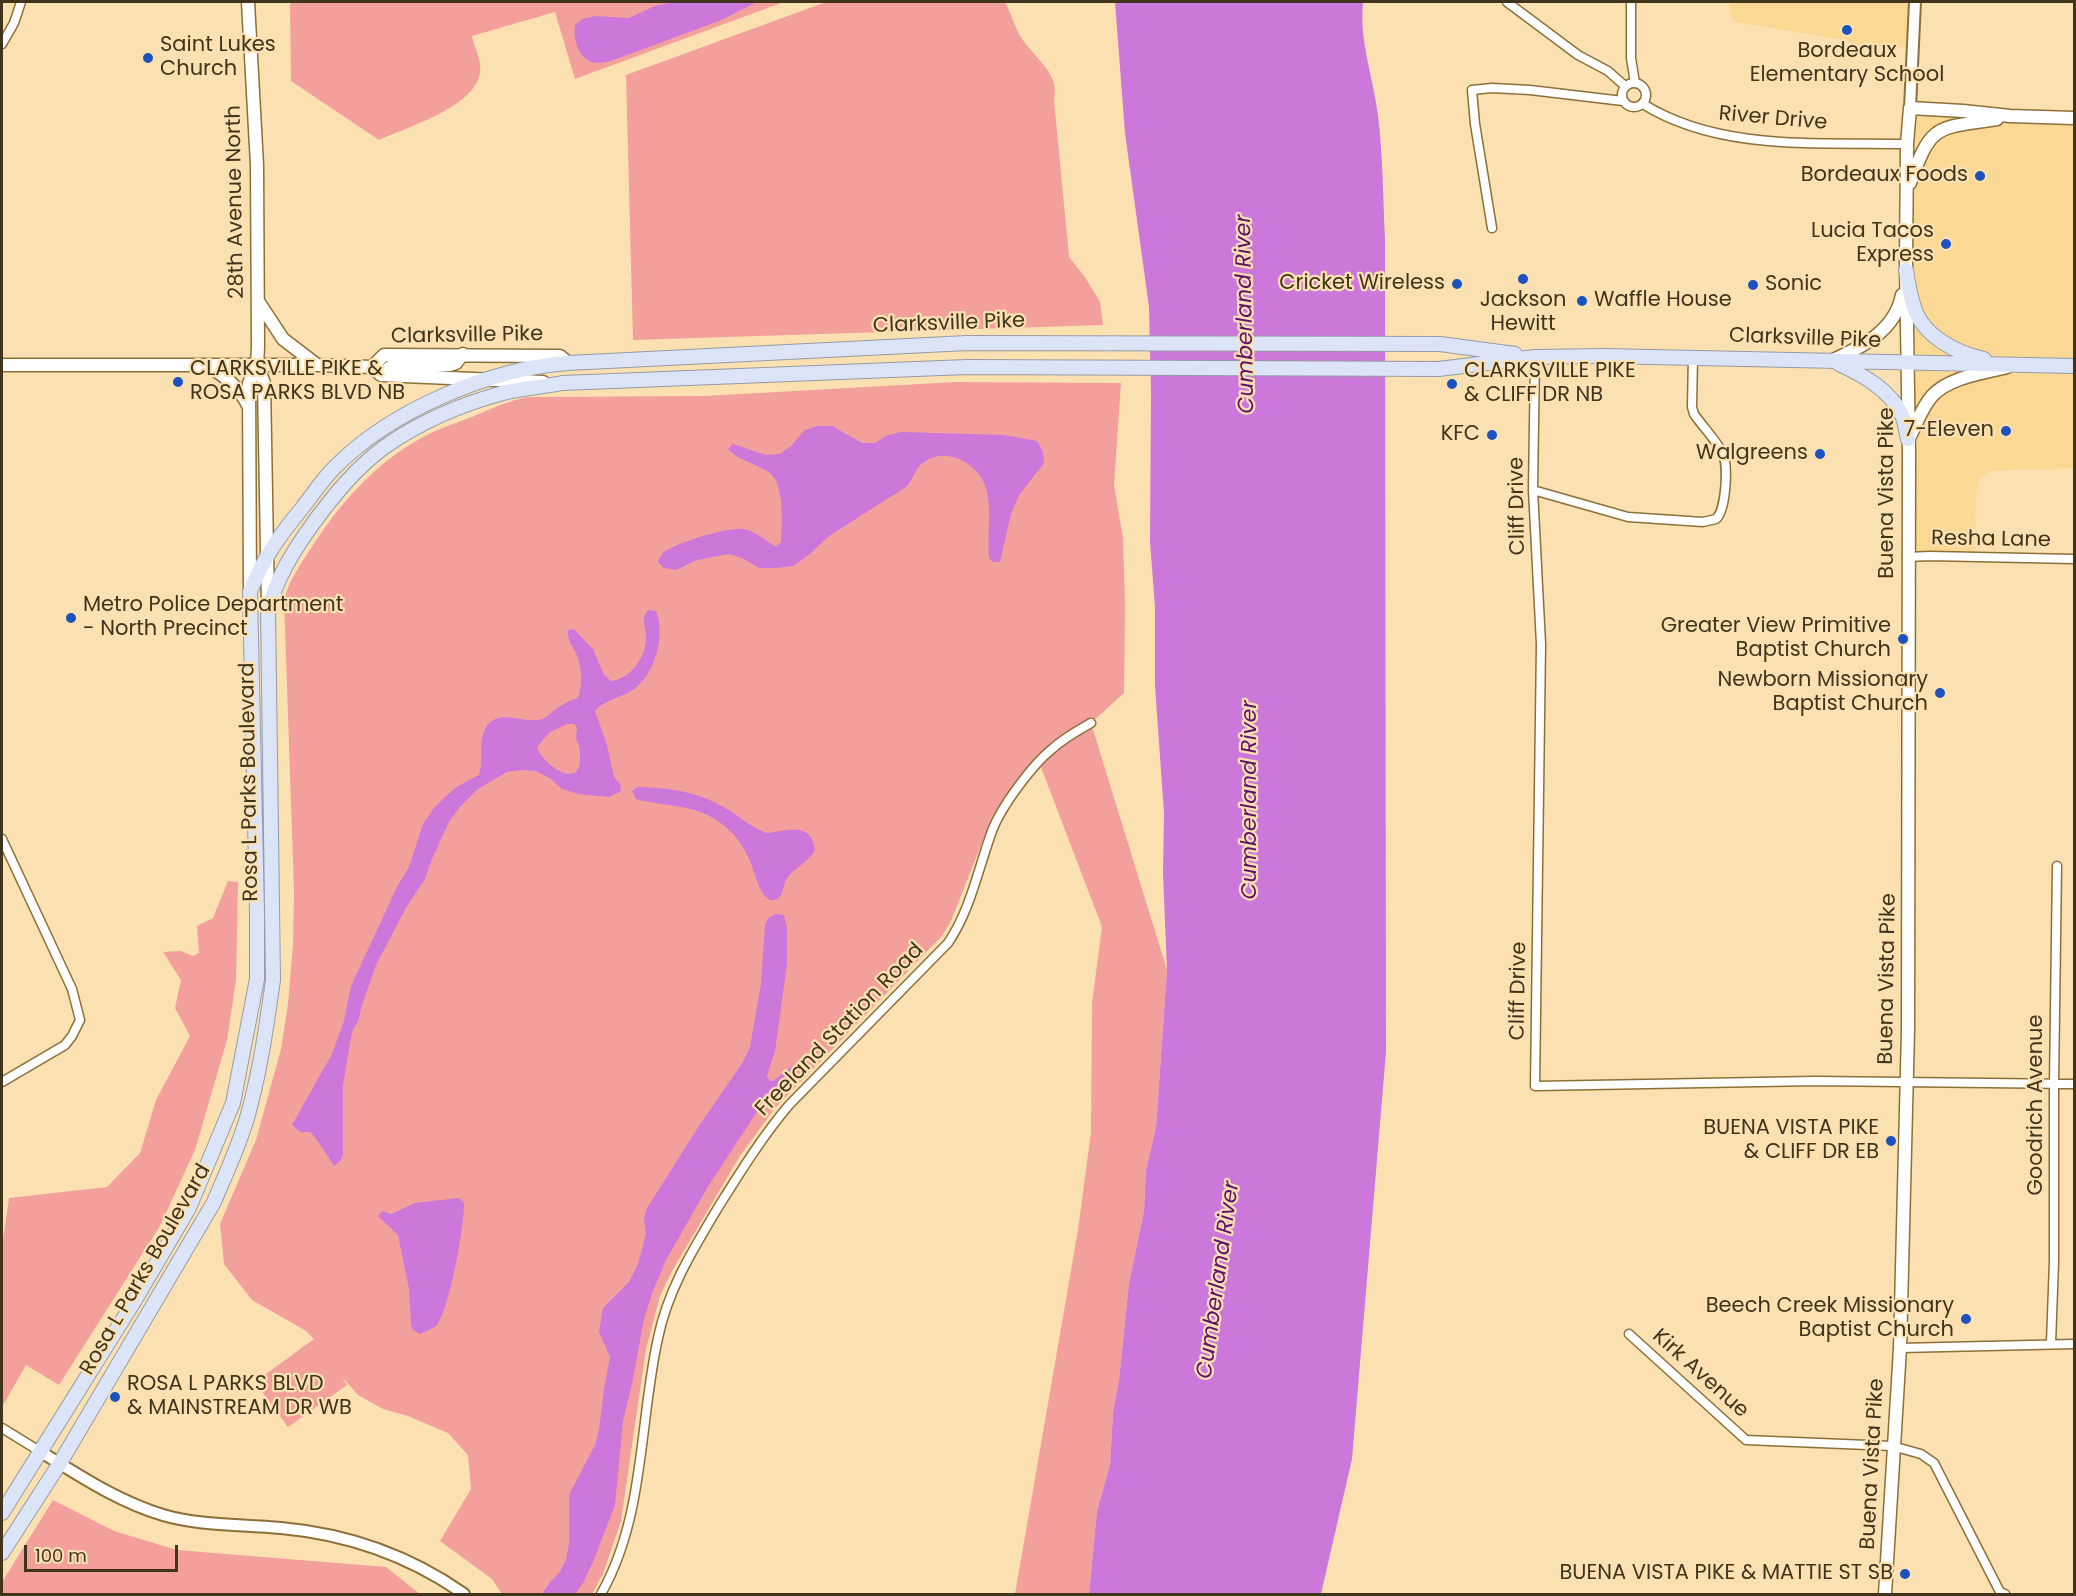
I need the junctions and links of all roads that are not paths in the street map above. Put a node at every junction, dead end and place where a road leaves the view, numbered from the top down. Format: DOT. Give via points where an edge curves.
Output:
graph roads {
  1 [pos="21,2"];
  2 [pos="248,2"];
  3 [pos="1507,2"];
  4 [pos="1631,2"];
  5 [pos="1915,2"];
  6 [pos="2,44"];
  7 [pos="1635,82"];
  8 [pos="1625,86"];
  9 [pos="1623,101"];
  10 [pos="1642,104"];
  11 [pos="1910,108"];
  12 [pos="2010,116"];
  13 [pos="2074,118"];
  14 [pos="1907,144"];
  15 [pos="1907,192"];
  16 [pos="1492,228"];
  17 [pos="1906,270"];
  18 [pos="257,299"];
  19 [pos="1535,357"];
  20 [pos="1693,357"];
  21 [pos="1831,361"];
  22 [pos="568,363"];
  23 [pos="1906,363"];
  24 [pos="2,365"];
  25 [pos="206,365"];
  26 [pos="257,365"];
  27 [pos="317,365"];
  28 [pos="2012,365"];
  29 [pos="2074,366"];
  30 [pos="376,371"];
  31 [pos="490,379"];
  32 [pos="562,383"];
  33 [pos="249,407"];
  34 [pos="1908,439"];
  35 [pos="1533,490"];
  36 [pos="266,557"];
  37 [pos="1907,557"];
  38 [pos="2074,559"];
  39 [pos="250,592"];
  40 [pos="268,609"];
  41 [pos="1090,723"];
  42 [pos="2,839"];
  43 [pos="2057,866"];
  44 [pos="2,1082"];
  45 [pos="1905,1083"];
  46 [pos="2054,1084"];
  47 [pos="2074,1084"];
  48 [pos="1629,1334"];
  49 [pos="2051,1343"];
  50 [pos="2074,1344"];
  51 [pos="1900,1348"];
  52 [pos="2,1428"];
  53 [pos="1892,1446"];
  54 [pos="41,1452"];
  55 [pos="60,1464"];
  56 [pos="2,1513"];
  57 [pos="2,1553"];
  58 [pos="464,1594"];
  59 [pos="601,1594"];
  60 [pos="1885,1594"];
  61 [pos="2005,1594"];
  1 -- 6 [label="street"];
  2 -- 18 [label="main road, 28th Avenue North" via="257,165"];
  3 -- 8 [label="street"];
  4 -- 7 [label="street"];
  5 -- 11 [label="street"];
  7 -- 8 [label="street"];
  7 -- 10 [label="street" via="1646,90"];
  8 -- 9 [label="street"];
  9 -- 10 [label="street" via="1633,107"];
  9 -- 16 [label="street" via="1530,90 1472,90"];
  10 -- 14 [label="street, River Drive" via="1676,122 1730,135 1789,142"];
  11 -- 12 [label="main road"];
  11 -- 14 [label="main road"];
  12 -- 13 [label="main road"];
  12 -- 15 [label="main road" via="1952,126 1932,135"];
  14 -- 15 [label="main road"];
  15 -- 17 [label="main road"];
  17 -- 21 [label="main road" via="1900,305 1889,324 1861,348"];
  17 -- 23 [label="main road, Buena Vista Pike"];
  17 -- 28 [label="main road" via="1914,308 1924,326 1937,338 1970,356"];
  18 -- 26 [label="main road, 28th Avenue North"];
  18 -- 27 [label="main road" via="279,334"];
  19 -- 20 [label="main road, Clarksville Pike"];
  19 -- 22 [label="main road, Clarksville Pike" via="1440,344 1077,342 955,344"];
  19 -- 32 [label="main road, Clarksville Pike" via="1439,369 967,367"];
  19 -- 35 [label="street, Cliff Drive"];
  20 -- 21 [label="main road, Clarksville Pike"];
  20 -- 35 [label="street" via="1694,414 1724,454 1723,509 1716,519 1703,522 1628,517"];
  21 -- 23 [label="main road, Clarksville Pike"];
  21 -- 34 [label="main road" via="1869,379 1889,398 1903,416"];
  22 -- 30 [label="main road, Clarksville Pike" via="560,356 384,355"];
  22 -- 31 [label="main road" via="528,367"];
  23 -- 28 [label="main road, Clarksville Pike"];
  23 -- 34 [label="main road, Buena Vista Pike"];
  24 -- 25 [label="main road, Clarksville Pike"];
  25 -- 26 [label="main road, Clarksville Pike"];
  25 -- 33 [label="main road" via="240,391"];
  26 -- 27 [label="main road, Clarksville Pike"];
  26 -- 33 [label="main road, Rosa L Parks Boulevard" via="249,383"];
  26 -- 36 [label="main road, Rosa L Parks Boulevard" via="264,383"];
  27 -- 30 [label="main road, Clarksville Pike"];
  28 -- 29 [label="main road, Clarksville Pike"];
  28 -- 34 [label="main road" via="1966,378 1932,396"];
  30 -- 31 [label="main road, Clarksville Pike"];
  31 -- 32 [label="main road, Clarksville Pike"];
  31 -- 36 [label="main road" via="416,408 373,435 334,468"];
  32 -- 40 [label="main road" via="478,401 433,420 382,449 340,489 310,528 283,568"];
  33 -- 39 [label="main road, Rosa L Parks Boulevard"];
  34 -- 37 [label="main road, Buena Vista Pike"];
  35 -- 45 [label="street, Cliff Drive" via="1541,644 1535,1086"];
  36 -- 39 [label="main road"];
  36 -- 40 [label="main road, Rosa L Parks Boulevard"];
  37 -- 38 [label="street, Resha Lane"];
  37 -- 45 [label="main road, Buena Vista Pike"];
  39 -- 54 [label="main road, Rosa L Parks Boulevard" via="257,979 233,1103 189,1208"];
  40 -- 55 [label="main road, Rosa L Parks Boulevard" via="273,980 250,1108 214,1202"];
  41 -- 59 [label="street, Freeland Station Road" via="1050,750 1003,810 966,909 948,943 769,1129 692,1252 671,1292 658,1336 630,1520 615,1568"];
  42 -- 44 [label="street" via="72,989 80,1020 65,1046"];
  43 -- 46 [label="street, Goodrich Avenue"];
  45 -- 46 [label="street, Cliff Drive"];
  45 -- 51 [label="main road, Buena Vista Pike"];
  46 -- 47 [label="street, Cliff Drive"];
  46 -- 49 [label="street, Goodrich Avenue"];
  48 -- 53 [label="street, Kirk Avenue" via="1746,1440"];
  49 -- 50 [label="street"];
  49 -- 51 [label="street"];
  51 -- 53 [label="main road, Buena Vista Pike"];
  52 -- 54 [label="street"];
  53 -- 60 [label="main road, Buena Vista Pike"];
  53 -- 61 [label="street, Kirk Avenue" via="1921,1454 1934,1463 2000,1592"];
  54 -- 55 [label="street"];
  54 -- 56 [label="main road, Rosa L Parks Boulevard"];
  55 -- 57 [label="main road, Rosa L Parks Boulevard"];
  55 -- 58 [label="street" via="108,1492 165,1516 342,1538 406,1561"];
}
